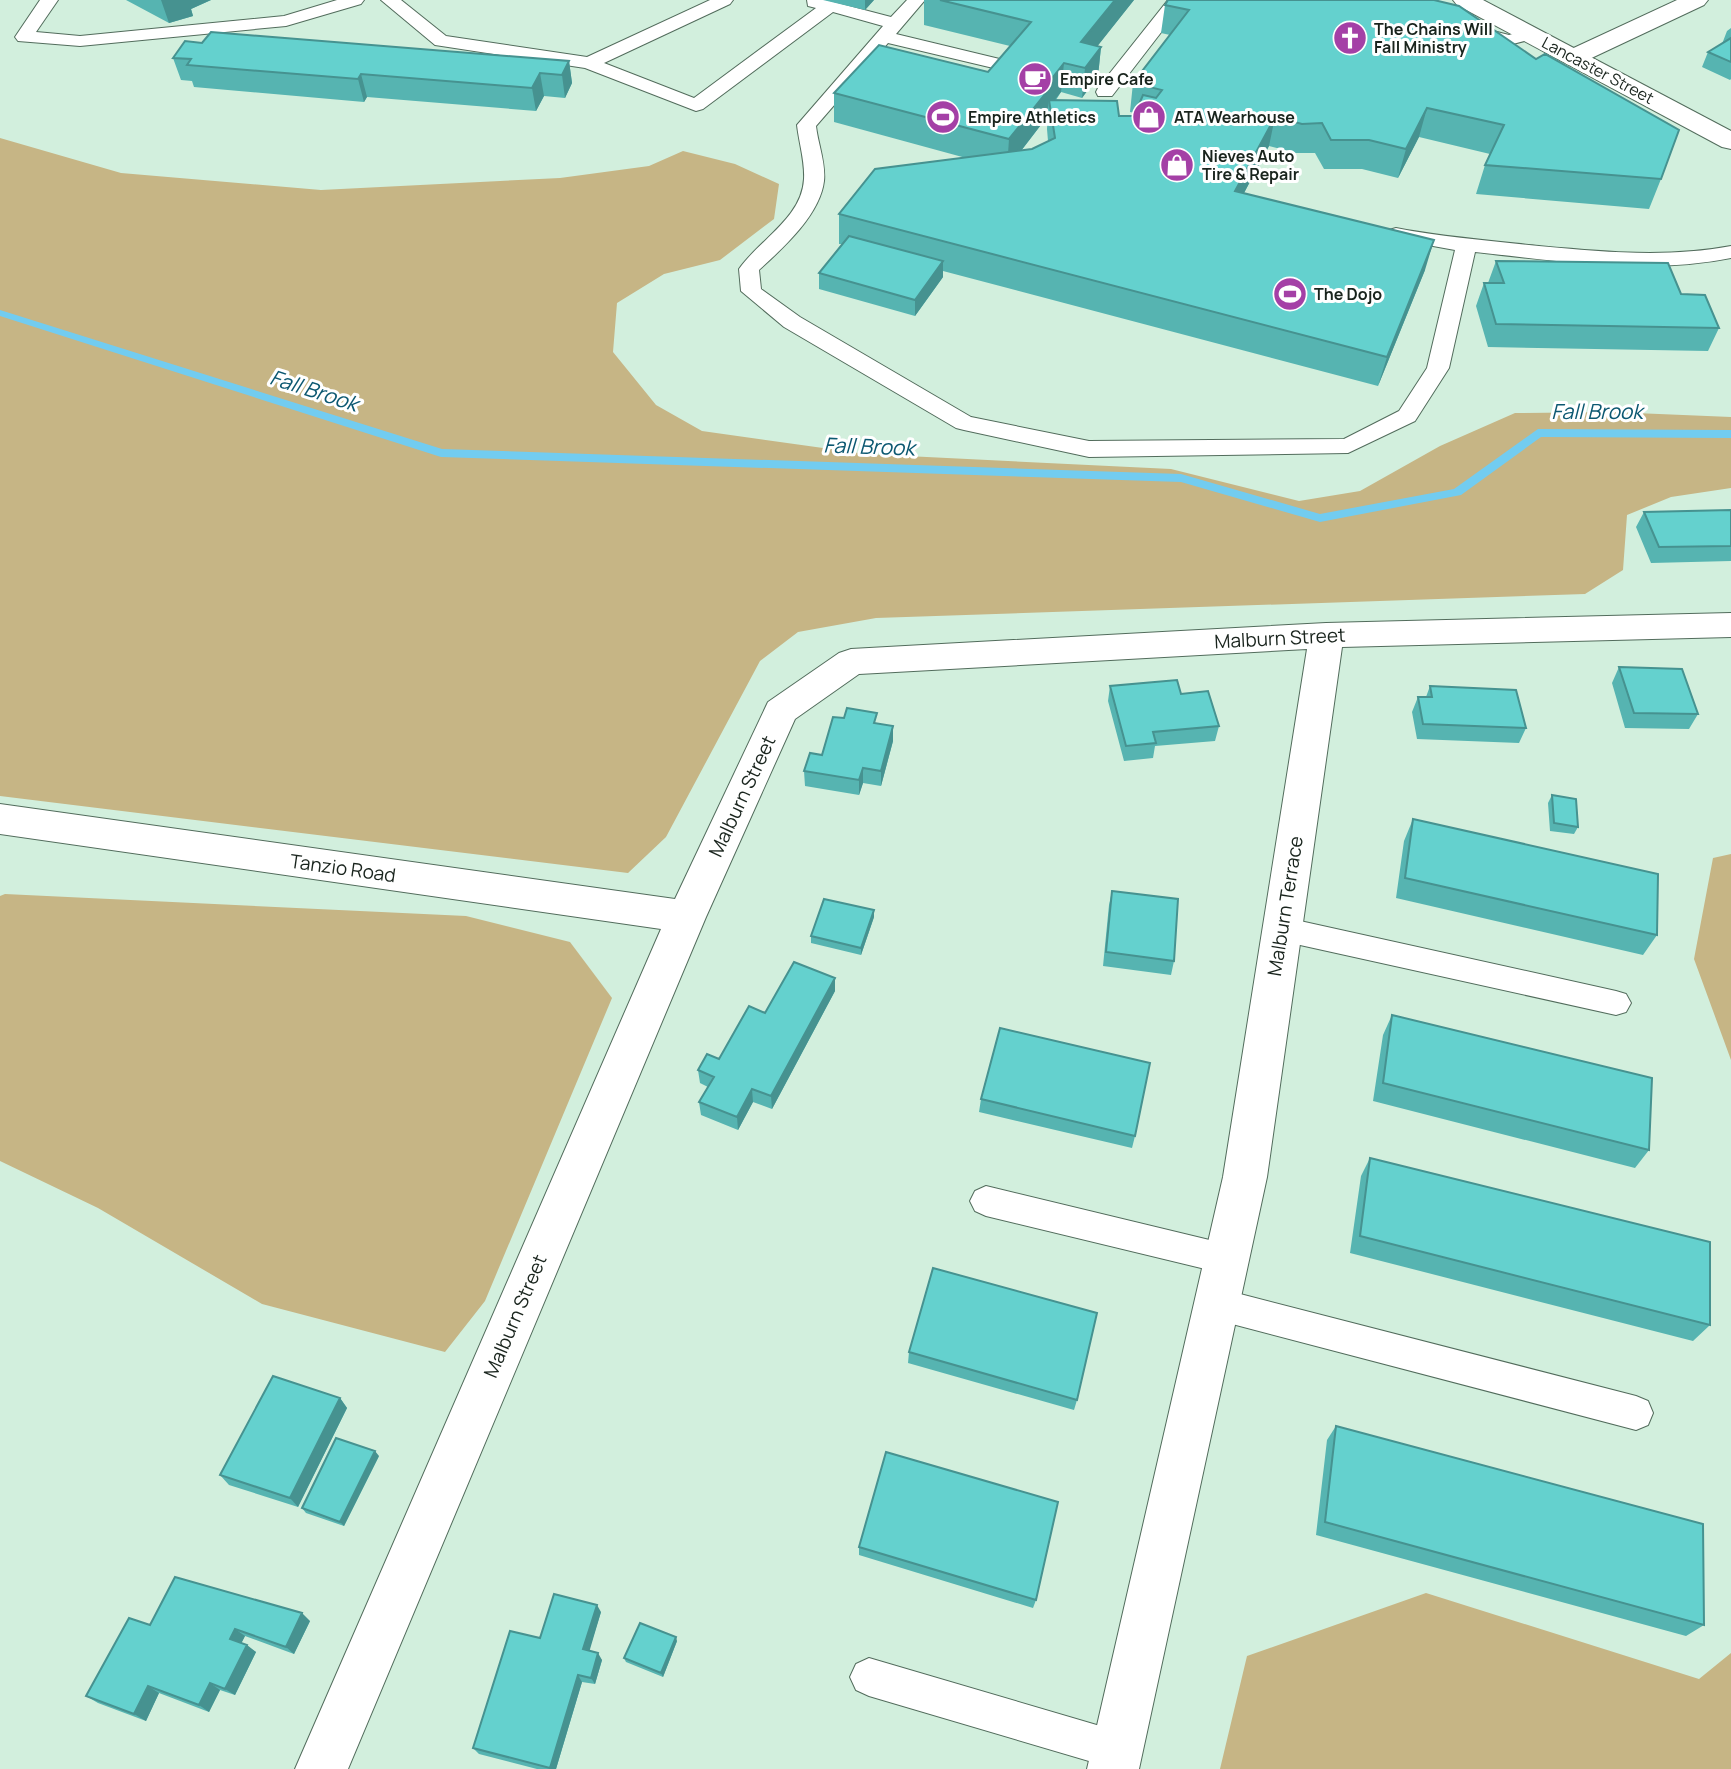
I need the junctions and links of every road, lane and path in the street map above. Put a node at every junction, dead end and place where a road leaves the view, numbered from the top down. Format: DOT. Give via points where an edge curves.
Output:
graph roads {
  1 [pos="50,0"];
  2 [pos="355,0"];
  3 [pos="390,0"];
  4 [pos="724,0"];
  5 [pos="808,0"];
  6 [pos="916,0"];
  7 [pos="1177,0"];
  8 [pos="1465,0"];
  9 [pos="1696,0"];
  10 [pos="830,6"];
  11 [pos="1454,26"];
  12 [pos="890,31"];
  13 [pos="1531,34"];
  14 [pos="24,37"];
  15 [pos="0,39"];
  16 [pos="1574,57"];
  17 [pos="589,63"];
  18 [pos="1006,66"];
  19 [pos="1105,92"];
  20 [pos="1731,141"];
  21 [pos="1378,230"];
  22 [pos="1466,245"];
  23 [pos="1731,252"];
  24 [pos="1731,625"];
  25 [pos="1326,635"];
  26 [pos="0,819"];
  27 [pos="686,917"];
  28 [pos="1282,929"];
  29 [pos="1616,1003"];
  30 [pos="986,1201"];
  31 [pos="1222,1282"];
  32 [pos="1636,1413"];
  33 [pos="869,1676"];
  34 [pos="1115,1759"];
  35 [pos="321,1769"];
  1 -- 14 [label="lane"];
  2 -- 14 [label="lane" via="286,21 80,41"];
  3 -- 17 [label="lane" via="441,41"];
  4 -- 17 [label="lane"];
  5 -- 10 [label="lane"];
  6 -- 12 [label="lane"];
  7 -- 19 [label="lane"];
  8 -- 13 [label="street, Lancaster Street"];
  9 -- 16 [label="street"];
  10 -- 12 [label="lane"];
  10 -- 17 [label="lane" via="696,105"];
  11 -- 13 [label="lane" via="1509,40"];
  12 -- 18 [label="lane"];
  12 -- 22 [label="lane" via="806,125 815,182 781,238 749,269 751,291 792,322 964,424 1089,449 1348,446 1407,416 1438,368"];
  13 -- 16 [label="street, Lancaster Street"];
  14 -- 15 [label="lane"];
  16 -- 20 [label="street, Lancaster Street"];
  21 -- 22 [label="lane"];
  22 -- 23 [label="lane" via="1660,260"];
  24 -- 25 [label="street, Malburn Street"];
  25 -- 27 [label="street, Malburn Street" via="851,662 781,711"];
  25 -- 28 [label="street, Malburn Terrace"];
  26 -- 27 [label="street, Tanzio Road"];
  27 -- 35 [label="street, Malburn Street"];
  28 -- 29 [label="lane"];
  28 -- 31 [label="street, Malburn Terrace" via="1245,1177"];
  30 -- 31 [label="lane"];
  31 -- 32 [label="lane"];
  31 -- 34 [label="street, Malburn Terrace"];
  33 -- 34 [label="lane"];
}
